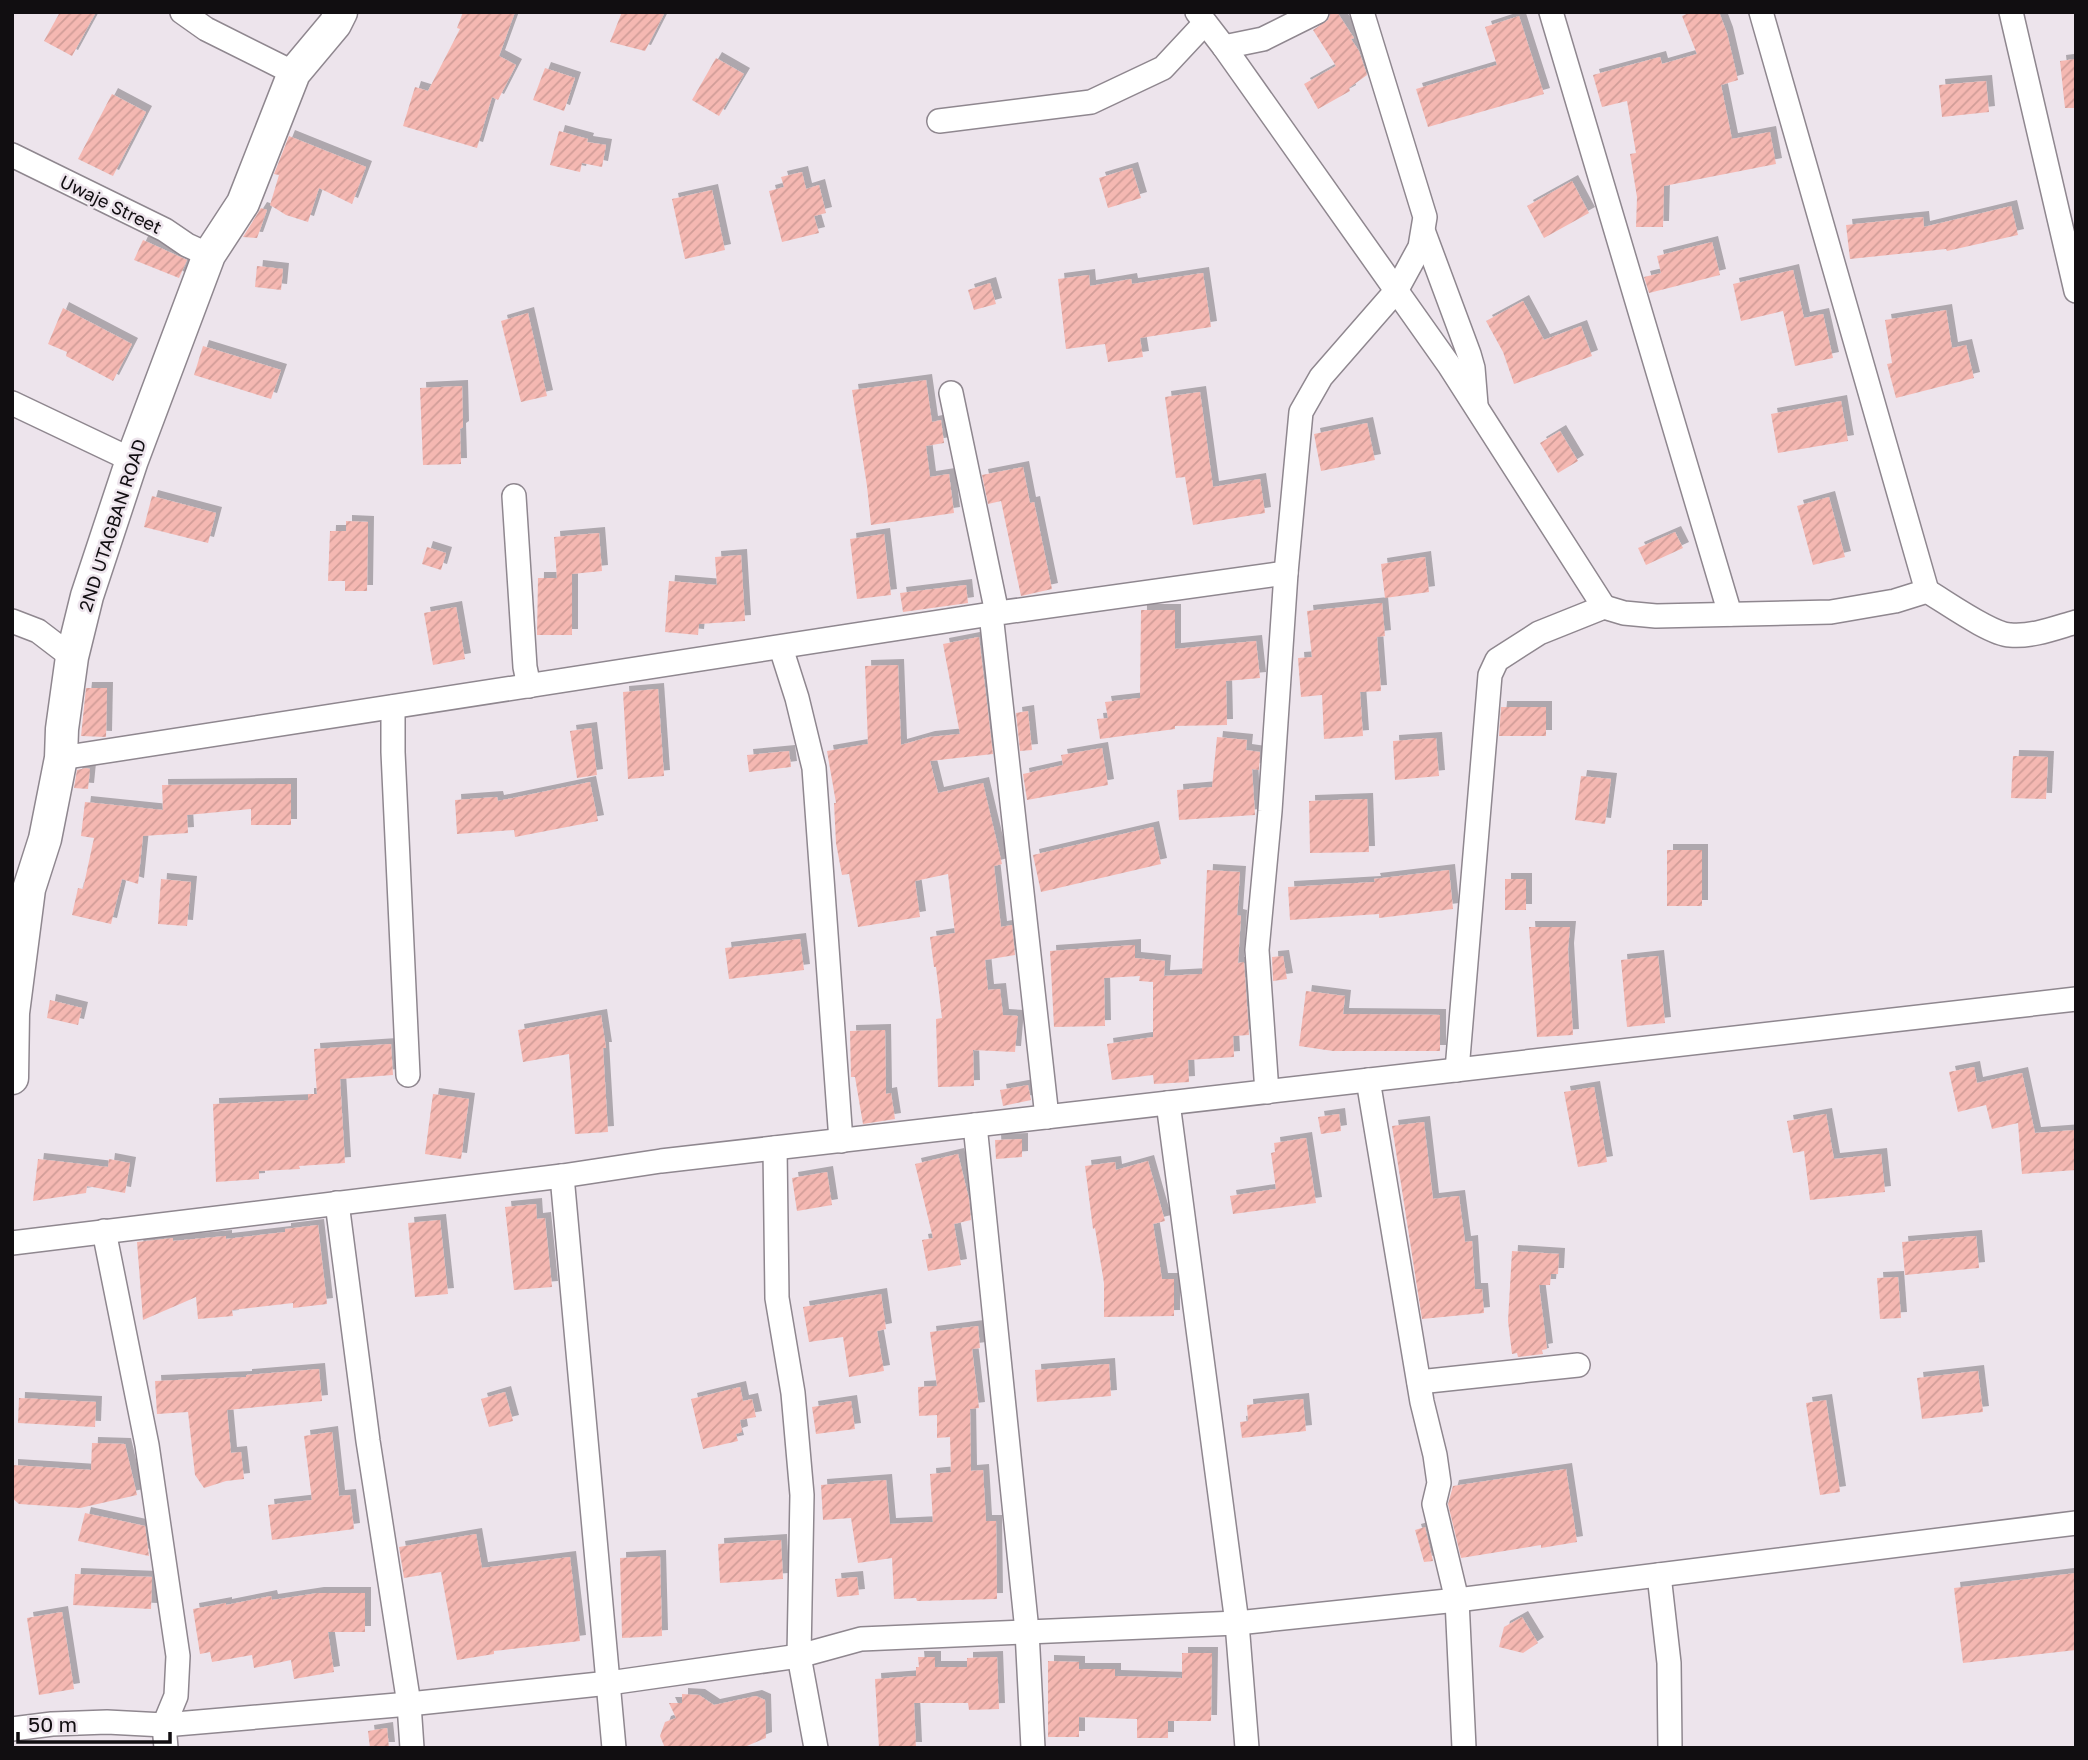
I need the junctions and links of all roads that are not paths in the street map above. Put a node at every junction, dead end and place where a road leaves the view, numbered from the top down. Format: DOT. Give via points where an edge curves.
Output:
graph roads {
  1 [pos="182,12"];
  2 [pos="341,12"];
  3 [pos="1317,12"];
  4 [pos="1362,12"];
  5 [pos="1551,12"];
  6 [pos="1761,12"];
  7 [pos="2011,12"];
  8 [pos="1201,18"];
  9 [pos="1224,47"];
  10 [pos="295,73"];
  11 [pos="939,121"];
  12 [pos="12,155"];
  13 [pos="1424,233"];
  14 [pos="209,255"];
  15 [pos="2076,291"];
  16 [pos="1396,292"];
  17 [pos="951,393"];
  18 [pos="12,403"];
  19 [pos="1477,408"];
  20 [pos="132,460"];
  21 [pos="513,496"];
  22 [pos="1286,573"];
  23 [pos="1927,591"];
  24 [pos="1604,607"];
  25 [pos="994,614"];
  26 [pos="1731,614"];
  27 [pos="12,621"];
  28 [pos="2076,622"];
  29 [pos="780,648"];
  30 [pos="72,657"];
  31 [pos="529,686"];
  32 [pos="393,707"];
  33 [pos="61,758"];
  34 [pos="20,885"];
  35 [pos="2076,999"];
  36 [pos="1457,1070"];
  37 [pos="408,1075"];
  38 [pos="12,1078"];
  39 [pos="1368,1080"];
  40 [pos="1268,1092"];
  41 [pos="1168,1103"];
  42 [pos="1047,1117"];
  43 [pos="975,1125"];
  44 [pos="841,1141"];
  45 [pos="775,1148"];
  46 [pos="562,1176"];
  47 [pos="337,1203"];
  48 [pos="104,1231"];
  49 [pos="12,1243"];
  50 [pos="1578,1365"];
  51 [pos="1419,1382"];
  52 [pos="2076,1523"];
  53 [pos="1659,1575"];
  54 [pos="1457,1600"];
  55 [pos="1237,1623"];
  56 [pos="1027,1632"];
  57 [pos="799,1656"];
  58 [pos="609,1683"];
  59 [pos="409,1704"];
  60 [pos="164,1725"];
  61 [pos="12,1729"];
  62 [pos="166,1748"];
  63 [pos="412,1748"];
  64 [pos="614,1748"];
  65 [pos="816,1748"];
  66 [pos="1033,1748"];
  67 [pos="1247,1748"];
  68 [pos="1464,1748"];
  69 [pos="1670,1748"];
  1 -- 10 [label="street" via="206,29"];
  2 -- 10 [label="street, 2ND UTAGBAN ROAD"];
  3 -- 9 [label="street" via="1263,39"];
  4 -- 13 [label="street" via="1425,218"];
  5 -- 26 [label="street"];
  6 -- 23 [label="street"];
  7 -- 15 [label="street"];
  8 -- 9 [label="street"];
  8 -- 11 [label="street" via="1163,68 1091,102"];
  9 -- 16 [label="street"];
  10 -- 14 [label="street, 2ND UTAGBAN ROAD" via="243,203"];
  12 -- 14 [label="street, Uwaje Street"];
  13 -- 16 [label="street"];
  13 -- 19 [label="street" via="1469,354"];
  14 -- 20 [label="street, 2ND UTAGBAN ROAD"];
  16 -- 19 [label="street"];
  16 -- 22 [label="street" via="1321,377 1301,412"];
  17 -- 25 [label="street"];
  18 -- 20 [label="street"];
  19 -- 24 [label="street"];
  20 -- 30 [label="street, 2ND UTAGBAN ROAD"];
  21 -- 31 [label="street"];
  22 -- 25 [label="street"];
  22 -- 40 [label="street" via="1257,950"];
  23 -- 26 [label="street" via="1832,612"];
  23 -- 28 [label="street" via="1996,632 2010,635"];
  24 -- 26 [label="street" via="1656,615"];
  24 -- 36 [label="street" via="1539,633 1497,660 1490,676"];
  25 -- 29 [label="street"];
  25 -- 42 [label="street"];
  27 -- 30 [label="street" via="38,632"];
  29 -- 31 [label="street"];
  29 -- 44 [label="street" via="814,768"];
  30 -- 33 [label="street, 2ND UTAGBAN ROAD"];
  31 -- 32 [label="street"];
  32 -- 33 [label="street"];
  32 -- 37 [label="street"];
  33 -- 34 [label="street, 2ND UTAGBAN ROAD" via="45,839"];
  34 -- 38 [label="street, 2ND UTAGBAN ROAD"];
  35 -- 36 [label="street"];
  36 -- 39 [label="street"];
  39 -- 40 [label="street"];
  39 -- 51 [label="street"];
  40 -- 41 [label="street"];
  41 -- 42 [label="street"];
  41 -- 55 [label="street"];
  42 -- 43 [label="street"];
  43 -- 44 [label="street"];
  43 -- 56 [label="street"];
  44 -- 45 [label="street"];
  45 -- 46 [label="street"];
  45 -- 57 [label="street" via="777,1298 793,1393 802,1495"];
  46 -- 47 [label="street"];
  46 -- 58 [label="street"];
  47 -- 48 [label="street"];
  47 -- 59 [label="street"];
  48 -- 49 [label="street"];
  48 -- 60 [label="street" via="147,1445 178,1656 176,1696"];
  50 -- 51 [label="street"];
  51 -- 54 [label="street" via="1439,1483 1434,1504"];
  52 -- 53 [label="street"];
  53 -- 54 [label="street"];
  53 -- 69 [label="street" via="1669,1663"];
  54 -- 55 [label="street"];
  54 -- 68 [label="street"];
  55 -- 56 [label="street"];
  55 -- 67 [label="street"];
  56 -- 57 [label="street" via="861,1639"];
  56 -- 66 [label="street"];
  57 -- 58 [label="street"];
  57 -- 65 [label="street"];
  58 -- 59 [label="street"];
  58 -- 64 [label="street"];
  59 -- 60 [label="street"];
  59 -- 63 [label="street"];
  60 -- 61 [label="street" via="107,1722"];
  60 -- 62 [label="street"];
}
